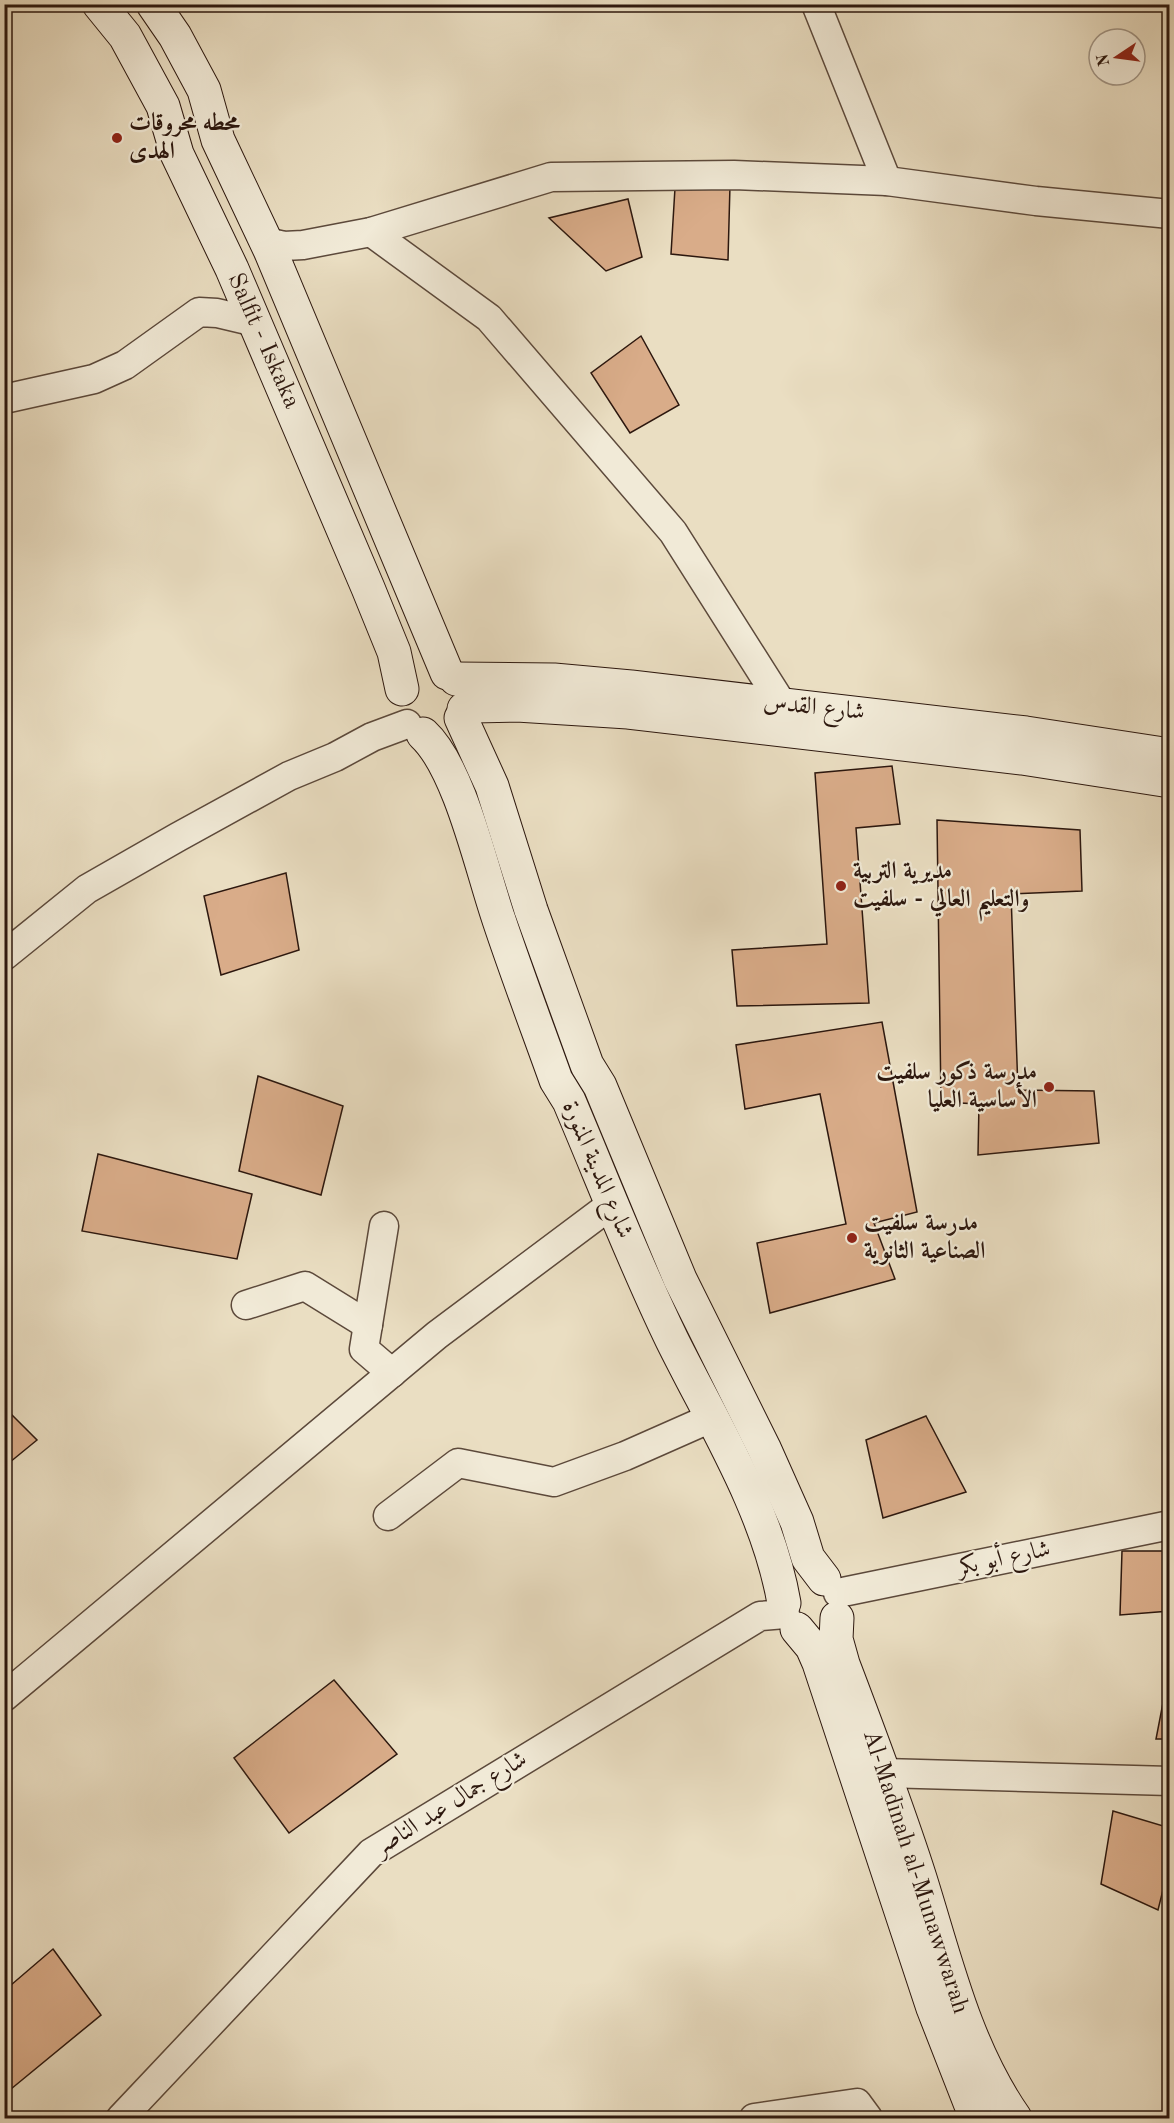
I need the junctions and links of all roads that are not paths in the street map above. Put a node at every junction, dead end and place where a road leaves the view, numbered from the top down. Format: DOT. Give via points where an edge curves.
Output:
graph roads {
  1 [pos="99,4"];
  2 [pos="153,4"];
  3 [pos="816,4"];
  4 [pos="887,181"];
  5 [pos="1170,214"];
  6 [pos="370,232"];
  7 [pos="266,242"];
  8 [pos="255,322"];
  9 [pos="4,399"];
  10 [pos="402,689"];
  11 [pos="457,695"];
  12 [pos="782,704"];
  13 [pos="415,729"];
  14 [pos="1170,755"];
  15 [pos="1170,781"];
  16 [pos="4,956"];
  17 [pos="612,1204"];
  18 [pos="384,1226"];
  19 [pos="246,1305"];
  20 [pos="368,1325"];
  21 [pos="392,1373"];
  22 [pos="711,1418"];
  23 [pos="388,1516"];
  24 [pos="1170,1525"];
  25 [pos="833,1597"];
  26 [pos="789,1615"];
  27 [pos="4,1697"];
  28 [pos="884,1773"];
  29 [pos="1170,1780"];
  30 [pos="121,2118"];
  31 [pos="754,2118"];
  32 [pos="868,2118"];
  33 [pos="976,2118"];
  34 [pos="1015,2118"];
  1 -- 8 [label="main road, Salfit - Iskaka" via="125,36 163,106 177,154"];
  2 -- 7 [label="main road, Salfit - Iskaka" via="204,90 218,140"];
  3 -- 4 [label="street"];
  4 -- 5 [label="street"];
  4 -- 6 [label="street" via="734,175 550,177"];
  6 -- 7 [label="street" via="303,245"];
  6 -- 12 [label="street" via="489,318 673,532"];
  7 -- 11 [label="main road, Salfit - Iskaka"];
  8 -- 9 [label="street" via="199,312 126,365 94,379"];
  8 -- 10 [label="main road, Salfit - Iskaka" via="381,620"];
  10 -- 11 [label="main road" via="414,675 434,669"];
  10 -- 13 [label="main road" via="399,701"];
  11 -- 12 [label="main road, شارع القدس" via="554,680"];
  11 -- 13 [label="main road" via="454,728 442,734"];
  11 -- 15 [label="main road, شارع القدس" via="473,706 628,712 1022,758"];
  11 -- 25 [label="main road, شارع المدينة المنورة" via="587,1065 600,1086 680,1279 778,1478 808,1558"];
  12 -- 14 [label="main road, شارع القدس" via="1026,733"];
  13 -- 16 [label="street" via="372,737 289,776 178,837 87,890"];
  13 -- 17 [label="main road, شارع المدينة المنورة" via="432,744 460,800 556,1080 570,1101"];
  17 -- 21 [label="street"];
  17 -- 22 [label="main road, شارع المدينة المنورة"];
  18 -- 20 [label="street"];
  19 -- 20 [label="street" via="305,1286"];
  20 -- 21 [label="street" via="363,1349"];
  21 -- 27 [label="street"];
  22 -- 23 [label="street" via="554,1482 458,1462"];
  22 -- 26 [label="main road, شارع المدينة المنورة" via="764,1535"];
  24 -- 25 [label="street, شارع أبو بكر"];
  25 -- 26 [label="main road" via="823,1631 806,1633"];
  25 -- 26 [label="main road" via="814,1576 799,1580 786,1593"];
  25 -- 28 [label="main road, Al-Madīnah al-Munawwarah" via="838,1647"];
  26 -- 30 [label="street, شارع جمال عبد الناصر" via="760,1616 370,1853"];
  26 -- 33 [label="main road, شارع المدينة المنورة" via="819,1663 933,2008"];
  28 -- 29 [label="street"];
  28 -- 34 [label="main road, Al-Madīnah al-Munawwarah" via="961,2012 997,2092"];
  31 -- 32 [label="street" via="857,2103"];
}
